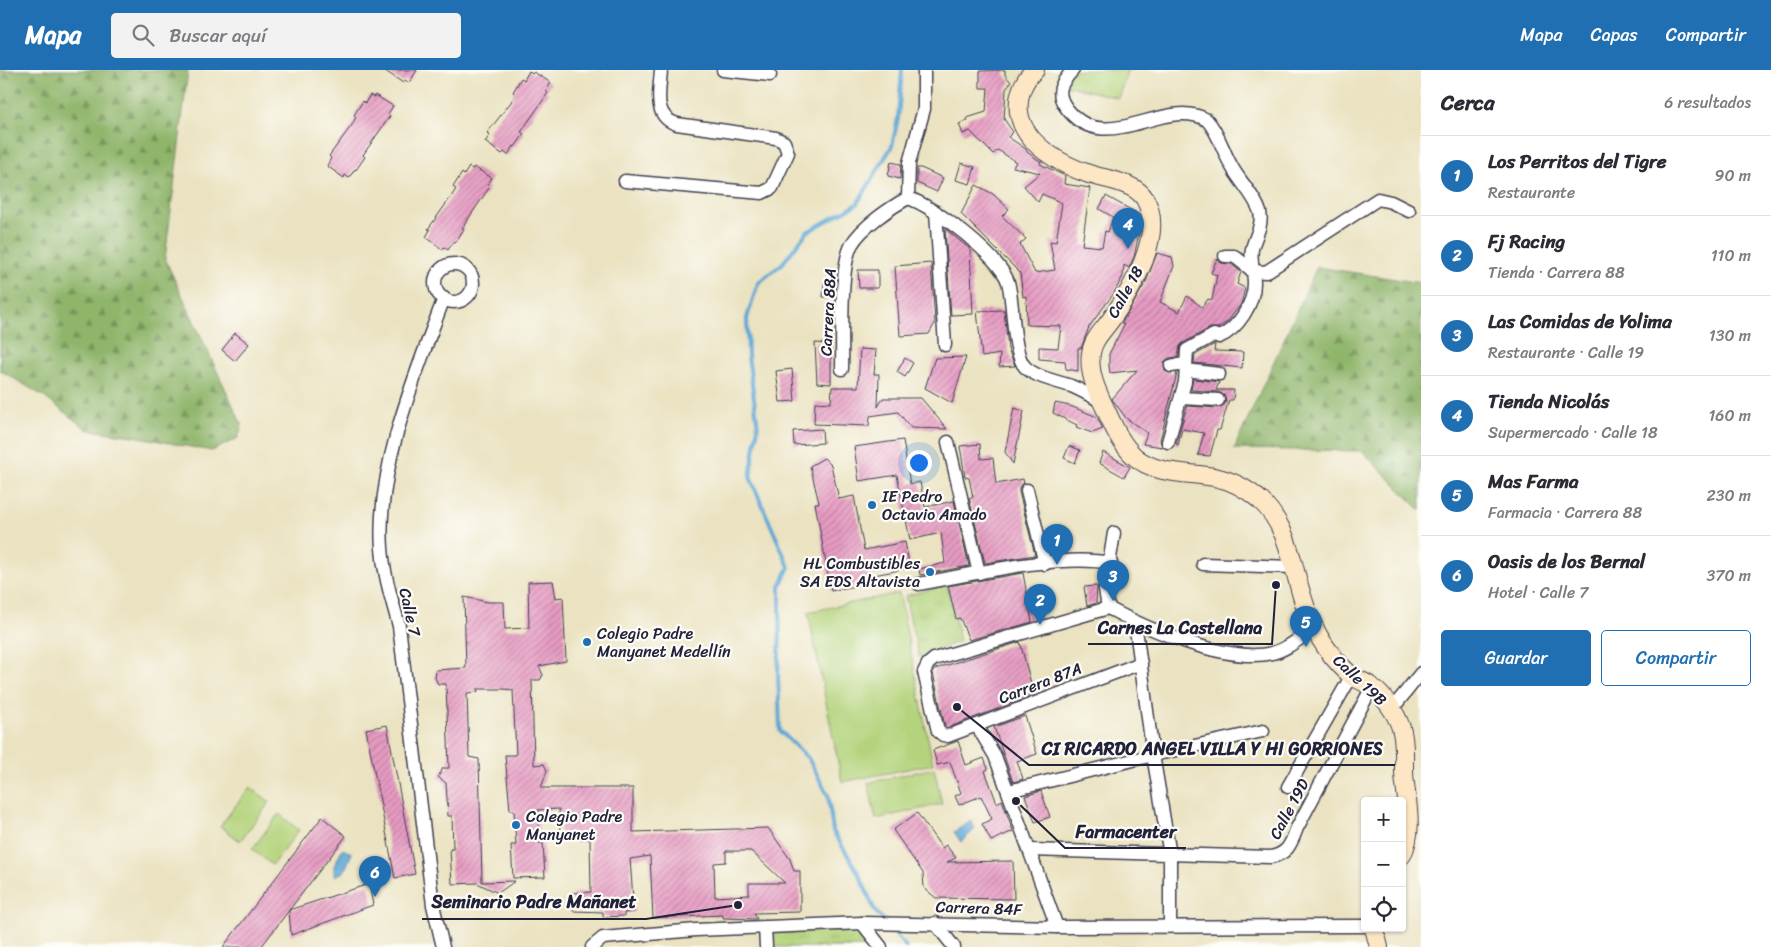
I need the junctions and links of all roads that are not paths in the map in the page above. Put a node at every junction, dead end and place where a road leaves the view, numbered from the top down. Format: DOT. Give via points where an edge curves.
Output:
graph roads {
  1 [pos="660,70"];
  2 [pos="723,70"];
  3 [pos="924,70"];
  4 [pos="1035,70"];
  5 [pos="1073,70"];
  6 [pos="770,75"];
  7 [pos="625,181"];
  8 [pos="908,198"];
  9 [pos="1410,211"];
  10 [pos="936,212"];
  11 [pos="1225,256"];
  12 [pos="1253,272"];
  13 [pos="444,298"];
  14 [pos="945,345"];
  15 [pos="1171,366"];
  16 [pos="1186,367"];
  17 [pos="842,369"];
  18 [pos="1219,374"];
  19 [pos="1181,398"];
  20 [pos="1218,400"];
  21 [pos="1101,401"];
  22 [pos="948,442"];
  23 [pos="1168,442"];
  24 [pos="1136,458"];
  25 [pos="1028,490"];
  26 [pos="1114,533"];
  27 [pos="1111,563"];
  28 [pos="1046,564"];
  29 [pos="1203,564"];
  30 [pos="1293,567"];
  31 [pos="979,573"];
  32 [pos="919,584"];
  33 [pos="1108,608"];
  34 [pos="1135,622"];
  35 [pos="1314,628"];
  36 [pos="1141,663"];
  37 [pos="1421,673"];
  38 [pos="1352,675"];
  39 [pos="1372,687"];
  40 [pos="1392,709"];
  41 [pos="977,726"];
  42 [pos="1263,731"];
  43 [pos="1153,755"];
  44 [pos="1288,787"];
  45 [pos="1009,792"];
  46 [pos="1406,848"];
  47 [pos="1029,850"];
  48 [pos="1170,855"];
  49 [pos="862,923"];
  50 [pos="935,923"];
  51 [pos="1170,926"];
  52 [pos="1361,926"];
  53 [pos="765,927"];
  54 [pos="1057,927"];
  55 [pos="1375,932"];
  56 [pos="442,944"];
  57 [pos="593,945"];
  58 [pos="766,947"];
  59 [pos="881,947"];
  60 [pos="954,947"];
  61 [pos="1379,947"];
  1 -- 7 [label="street" via="659,107 667,120 776,138 784,142 788,153 772,188 762,194"];
  2 -- 6 [label="street"];
  3 -- 8 [label="street" via="924,109 909,163"];
  4 -- 21 [label="street, Calle 18" via="1018,101 1020,120 1031,138 1057,159 1086,173 1131,186 1144,197 1150,212 1152,229 1138,275 1126,299 1093,344 1091,367"];
  5 -- 12 [label="street" via="1060,86 1060,96 1071,115 1087,125 1106,130 1188,114 1207,120 1261,214 1252,248"];
  8 -- 10 [label="street"];
  8 -- 17 [label="street, Carrera 88A" via="893,206 852,244 845,264"];
  9 -- 12 [label="street" via="1378,199 1266,272"];
  10 -- 14 [label="street"];
  10 -- 21 [label="street" via="989,255 1008,281 1018,350 1026,367"];
  11 -- 12 [label="street" via="1234,256"];
  12 -- 16 [label="street" via="1252,296 1237,327 1187,350"];
  13 -- 56 [label="street, Calle 7" via="390,457 382,516 386,582 399,626 433,905"];
  15 -- 16 [label="street"];
  16 -- 18 [label="street"];
  16 -- 19 [label="street"];
  19 -- 20 [label="street"];
  19 -- 23 [label="street"];
  21 -- 24 [label="street, Calle 18" via="1122,444"];
  22 -- 31 [label="street"];
  24 -- 30 [label="street, Calle 19B" via="1164,470 1214,477 1253,494 1277,520 1288,541"];
  25 -- 28 [label="street"];
  26 -- 27 [label="street"];
  27 -- 28 [label="street" via="1088,560"];
  27 -- 33 [label="street" via="1106,589"];
  28 -- 31 [label="street"];
  29 -- 30 [label="street"];
  30 -- 35 [label="street, Calle 19B" via="1303,604"];
  31 -- 32 [label="street"];
  33 -- 34 [label="street"];
  33 -- 41 [label="street, Carrera 87A" via="928,664 924,672 938,731 952,735"];
  34 -- 35 [label="street" via="1201,647 1257,654 1281,650"];
  34 -- 36 [label="street"];
  35 -- 38 [label="street, Calle 19B" via="1334,658"];
  36 -- 41 [label="street, Carrera 87A"];
  36 -- 43 [label="street"];
  37 -- 40 [label="street"];
  38 -- 39 [label="street, Calle 19B"];
  38 -- 44 [label="street"];
  39 -- 40 [label="street, Calle 19B"];
  39 -- 48 [label="street, Calle 19D" via="1297,828 1290,848 1283,854 1270,857"];
  40 -- 46 [label="street, Calle 19B" via="1406,748 1403,773 1410,824"];
  41 -- 45 [label="street" via="995,756"];
  42 -- 43 [label="street"];
  43 -- 45 [label="street"];
  43 -- 48 [label="street"];
  45 -- 47 [label="street"];
  47 -- 48 [label="street"];
  47 -- 54 [label="street"];
  48 -- 51 [label="street"];
  49 -- 50 [label="street, Carrera 84F"];
  49 -- 53 [label="street, Carrera 84F"];
  49 -- 59 [label="street"];
  50 -- 54 [label="street, Carrera 84F"];
  50 -- 60 [label="street"];
  51 -- 52 [label="street, Carrera 84F"];
  51 -- 54 [label="street, Carrera 84F"];
  53 -- 57 [label="street, Carrera 84F" via="613,937"];
  53 -- 58 [label="street"];
  55 -- 61 [label="street"];
}
